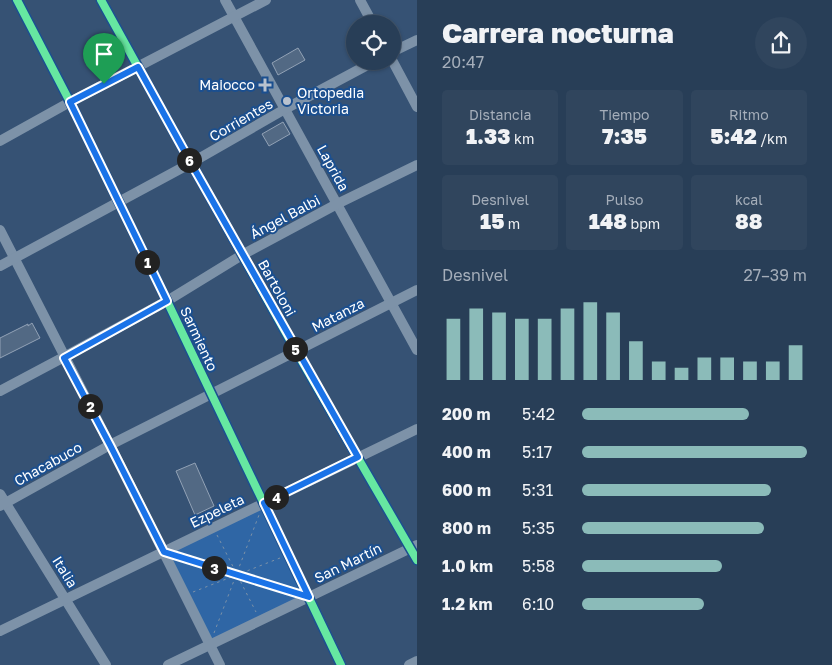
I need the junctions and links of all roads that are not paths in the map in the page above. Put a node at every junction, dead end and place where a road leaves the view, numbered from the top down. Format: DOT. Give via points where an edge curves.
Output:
graph roads {
  1 [pos="16,0"];
  2 [pos="102,0"];
  3 [pos="225,0"];
  4 [pos="266,0"];
  5 [pos="360,0"];
  6 [pos="368,15"];
  7 [pos="235,16"];
  8 [pos="417,40"];
  9 [pos="401,48"];
  10 [pos="138,67"];
  11 [pos="358,70"];
  12 [pos="397,70"];
  13 [pos="70,102"];
  14 [pos="417,107"];
  15 [pos="285,109"];
  16 [pos="0,141"];
  17 [pos="191,163"];
  18 [pos="417,165"];
  19 [pos="118,203"];
  20 [pos="337,204"];
  21 [pos="0,230"];
  22 [pos="242,255"];
  23 [pos="15,259"];
  24 [pos="0,266"];
  25 [pos="417,290"];
  26 [pos="167,301"];
  27 [pos="391,303"];
  28 [pos="417,350"];
  29 [pos="296,351"];
  30 [pos="64,358"];
  31 [pos="0,391"];
  32 [pos="211,394"];
  33 [pos="417,428"];
  34 [pos="110,445"];
  35 [pos="358,457"];
  36 [pos="2,501"];
  37 [pos="264,503"];
  38 [pos="414,546"];
  39 [pos="164,552"];
  40 [pos="417,560"];
  41 [pos="309,597"];
  42 [pos="66,599"];
  43 [pos="0,632"];
  44 [pos="210,645"];
  45 [pos="417,661"];
  46 [pos="106,665"];
  47 [pos="168,665"];
  48 [pos="220,665"];
  49 [pos="341,665"];
  50 [pos="409,665"];
  1 -- 13 [label="street, Sarmiento"];
  2 -- 10 [label="street, Bartoloni"];
  3 -- 7 [label="street, Laprida"];
  4 -- 7 [label="street"];
  5 -- 6 [label="street"];
  7 -- 10 [label="street"];
  7 -- 15 [label="street, Laprida"];
  8 -- 9 [label="street"];
  10 -- 13 [label="street"];
  10 -- 17 [label="street, Bartoloni"];
  11 -- 15 [label="street, Corrientes"];
  12 -- 14 [label="street"];
  13 -- 16 [label="street"];
  13 -- 19 [label="street, Sarmiento"];
  15 -- 17 [label="street, Corrientes"];
  15 -- 20 [label="street, Laprida"];
  17 -- 19 [label="street, Corrientes"];
  17 -- 22 [label="street, Bartoloni"];
  18 -- 20 [label="street, Ángel Balbi"];
  19 -- 23 [label="street, Corrientes"];
  19 -- 26 [label="street, Sarmiento"];
  20 -- 22 [label="street, Ángel Balbi"];
  20 -- 27 [label="street, Laprida"];
  21 -- 23 [label="street"];
  22 -- 26 [label="street, Ángel Balbi"];
  22 -- 29 [label="street, Bartoloni"];
  23 -- 24 [label="street, Corrientes"];
  23 -- 30 [label="street"];
  25 -- 27 [label="street, Matanza"];
  26 -- 30 [label="street, Ángel Balbi"];
  26 -- 32 [label="street, Sarmiento"];
  27 -- 28 [label="street, Laprida"];
  27 -- 29 [label="street, Matanza"];
  29 -- 32 [label="street, Matanza"];
  29 -- 35 [label="street, Bartoloni"];
  30 -- 31 [label="street, Ángel Balbi"];
  30 -- 34 [label="street"];
  32 -- 34 [label="street, Matanza"];
  32 -- 37 [label="street, Sarmiento"];
  33 -- 35 [label="street, Ezpeleta"];
  34 -- 36 [label="street, Chacabuco"];
  34 -- 39 [label="street"];
  35 -- 37 [label="street, Ezpeleta"];
  35 -- 38 [label="street, Bartoloni"];
  36 -- 42 [label="street, Italia"];
  37 -- 39 [label="street, Ezpeleta"];
  37 -- 41 [label="street, Sarmiento"];
  38 -- 40 [label="street, Bartoloni"];
  38 -- 41 [label="street, San Martín"];
  39 -- 42 [label="street, Ezpeleta"];
  39 -- 44 [label="street"];
  41 -- 44 [label="street, San Martín"];
  41 -- 49 [label="street, Sarmiento"];
  42 -- 43 [label="street, Ezpeleta"];
  42 -- 46 [label="street, Italia"];
  44 -- 47 [label="street, San Martín"];
  44 -- 48 [label="street"];
  45 -- 50 [label="street"];
}
